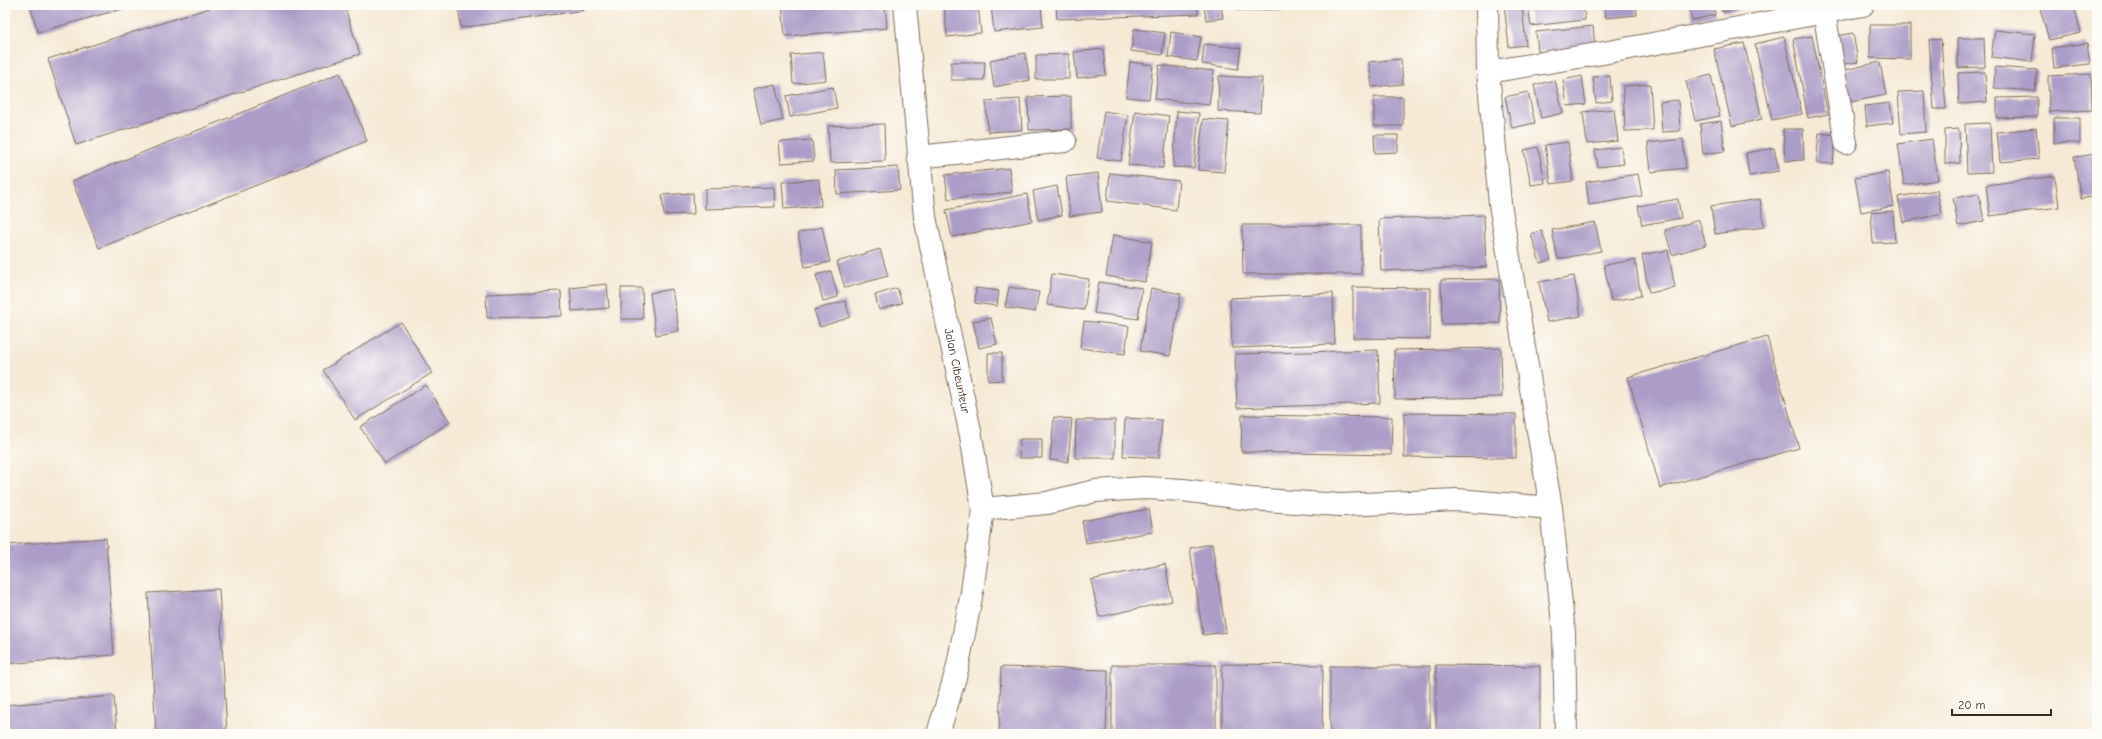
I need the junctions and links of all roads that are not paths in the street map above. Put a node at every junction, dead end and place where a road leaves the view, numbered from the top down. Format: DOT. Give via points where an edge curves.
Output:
graph roads {
  1 [pos="905,5"];
  2 [pos="1487,5"];
  3 [pos="1863,5"];
  4 [pos="1824,8"];
  5 [pos="1488,72"];
  6 [pos="1065,141"];
  7 [pos="1846,143"];
  8 [pos="918,157"];
  9 [pos="1550,508"];
  10 [pos="982,509"];
  11 [pos="938,734"];
  12 [pos="1566,734"];
  1 -- 8 [label="street, Jalan Cibeunteur"];
  2 -- 5 [label="street"];
  3 -- 4 [label="street"];
  4 -- 5 [label="street" via="1603,53"];
  4 -- 7 [label="street"];
  5 -- 9 [label="street" via="1500,204"];
  6 -- 8 [label="street"];
  8 -- 10 [label="street, Jalan Cibeunteur" via="925,217 971,436"];
  9 -- 10 [label="street" via="1458,500 1340,505 1144,488 1094,491 1047,503"];
  9 -- 12 [label="street" via="1564,633"];
  10 -- 11 [label="street, Jalan Cibeunteur" via="971,600 957,670"];
}
